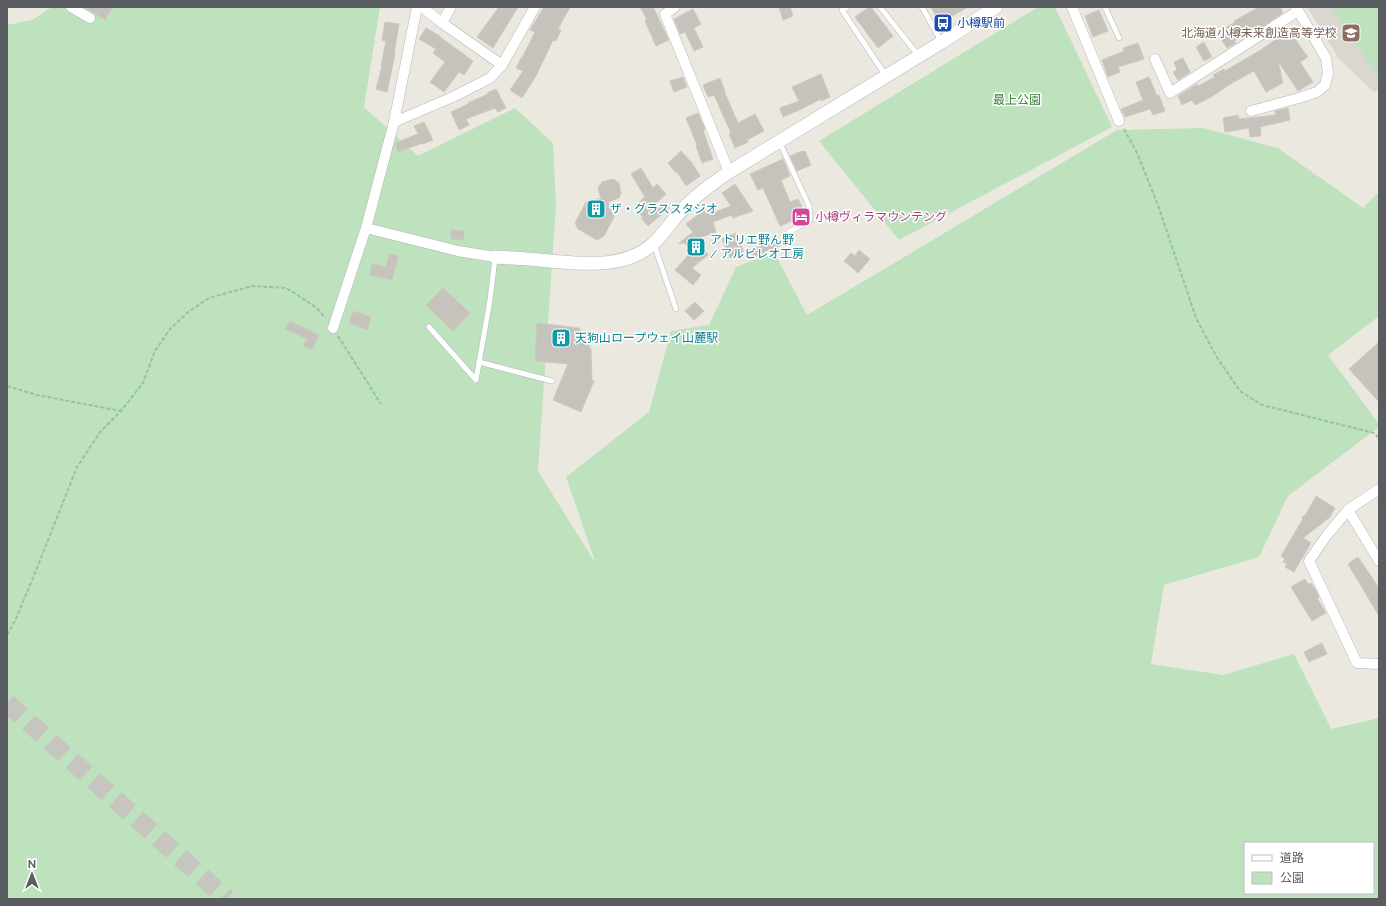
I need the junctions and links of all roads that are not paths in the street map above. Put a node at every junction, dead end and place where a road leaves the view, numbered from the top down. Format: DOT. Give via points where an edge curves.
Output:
graph roads {
  1 [pos="72,7"];
  2 [pos="417,7"];
  3 [pos="422,7"];
  4 [pos="451,7"];
  5 [pos="535,7"];
  6 [pos="675,7"];
  7 [pos="847,7"];
  8 [pos="880,7"];
  9 [pos="922,7"];
  10 [pos="1072,7"];
  11 [pos="1105,7"];
  12 [pos="989,9"];
  13 [pos="1297,9"];
  14 [pos="90,18"];
  15 [pos="442,23"];
  16 [pos="1119,38"];
  17 [pos="942,42"];
  18 [pos="919,56"];
  19 [pos="1155,59"];
  20 [pos="502,65"];
  21 [pos="886,76"];
  22 [pos="1251,111"];
  23 [pos="1119,121"];
  24 [pos="394,122"];
  25 [pos="779,141"];
  26 [pos="729,172"];
  27 [pos="366,228"];
  28 [pos="789,232"];
  29 [pos="654,243"];
  30 [pos="495,257"];
  31 [pos="676,309"];
  32 [pos="429,327"];
  33 [pos="333,328"];
  34 [pos="479,362"];
  35 [pos="552,381"];
  36 [pos="1379,489"];
  37 [pos="1348,510"];
  38 [pos="1379,561"];
  39 [pos="1379,664"];
  1 -- 14 [label="street"];
  2 -- 24 [label="street"];
  3 -- 15 [label="street"];
  4 -- 15 [label="street"];
  5 -- 20 [label="street"];
  6 -- 26 [label="street" via="665,14"];
  7 -- 21 [label="lane" via="842,10"];
  8 -- 18 [label="lane"];
  9 -- 17 [label="lane"];
  10 -- 23 [label="street"];
  11 -- 16 [label="lane"];
  12 -- 17 [label="street"];
  13 -- 19 [label="street" via="1170,93"];
  13 -- 22 [label="street" via="1326,58 1328,73 1325,85 1317,92"];
  15 -- 20 [label="street"];
  17 -- 18 [label="street"];
  18 -- 21 [label="street"];
  20 -- 24 [label="street" via="490,78"];
  21 -- 25 [label="street"];
  24 -- 27 [label="street"];
  25 -- 26 [label="street"];
  25 -- 28 [label="lane" via="809,206 810,220"];
  26 -- 29 [label="street" via="705,188 684,207"];
  27 -- 30 [label="street" via="458,251"];
  27 -- 33 [label="street"];
  29 -- 30 [label="street" via="626,259 606,263 585,264"];
  29 -- 31 [label="lane"];
  30 -- 34 [label="lane"];
  32 -- 34 [label="lane" via="476,380"];
  34 -- 35 [label="lane"];
  36 -- 37 [label="street"];
  37 -- 38 [label="street"];
  37 -- 39 [label="street" via="1309,561 1357,663"];
}
